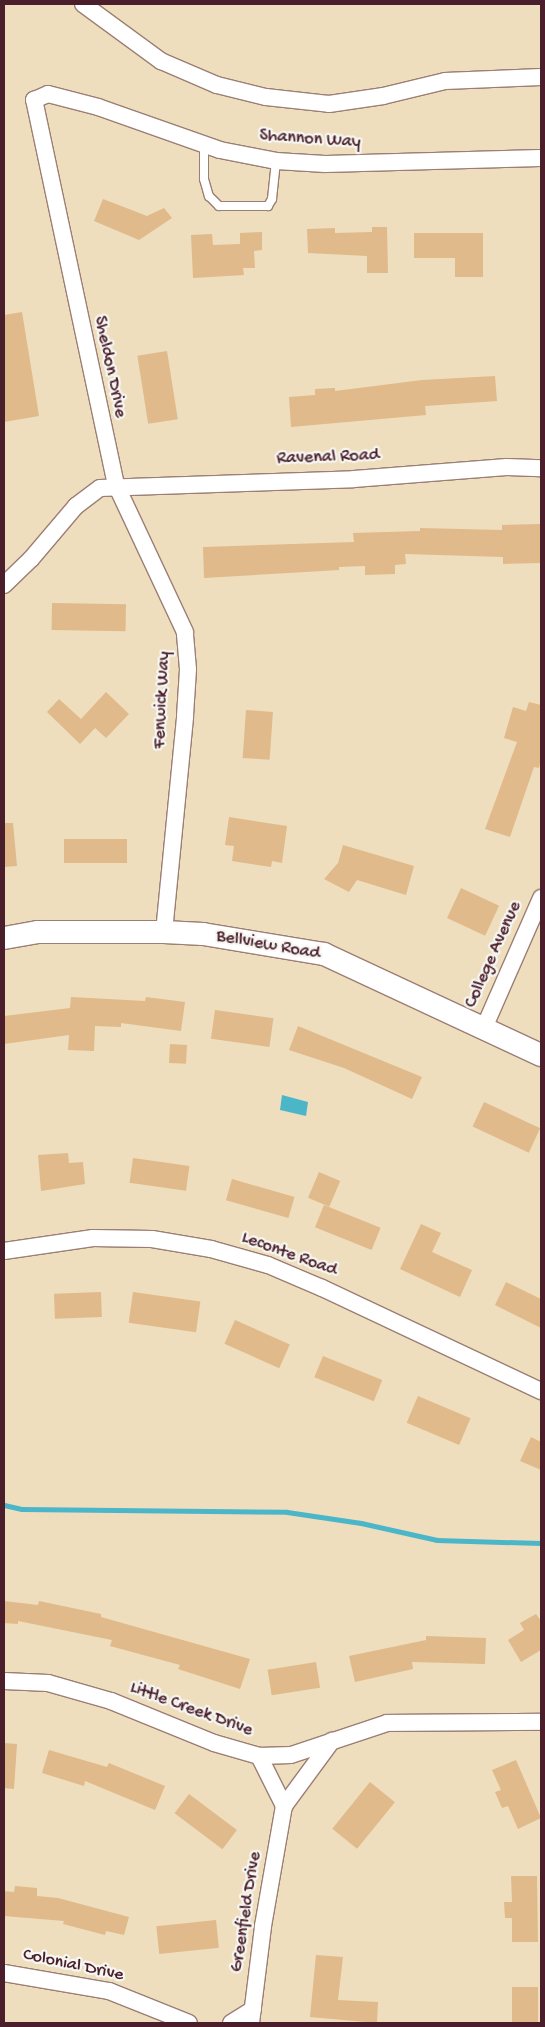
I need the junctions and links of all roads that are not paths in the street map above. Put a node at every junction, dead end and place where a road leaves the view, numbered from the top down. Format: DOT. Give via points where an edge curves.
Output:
graph roads {
  1 [pos="83,4"];
  2 [pos="541,77"];
  3 [pos="33,106"];
  4 [pos="204,144"];
  5 [pos="541,158"];
  6 [pos="276,161"];
  7 [pos="541,468"];
  8 [pos="116,485"];
  9 [pos="4,585"];
  10 [pos="541,898"];
  11 [pos="164,932"];
  12 [pos="4,938"];
  13 [pos="484,1028"];
  14 [pos="541,1054"];
  15 [pos="4,1251"];
  16 [pos="541,1391"];
  17 [pos="4,1681"];
  18 [pos="541,1722"];
  19 [pos="332,1741"];
  20 [pos="260,1756"];
  21 [pos="284,1806"];
  22 [pos="4,1973"];
  23 [pos="252,2016"];
  24 [pos="189,2023"];
  25 [pos="231,2023"];
  1 -- 2 [label="street" via="161,61 217,85 266,97 329,104 445,81"];
  3 -- 4 [label="street, Shannon Way" via="37,96 48,94 98,107"];
  3 -- 8 [label="street, Sheldon Drive"];
  4 -- 6 [label="street, Shannon Way"];
  4 -- 6 [label="lane" via="204,179 209,196 220,206 268,206 272,199"];
  5 -- 6 [label="street, Shannon Way" via="325,164"];
  7 -- 8 [label="street, Ravenal Road" via="506,467 354,480"];
  8 -- 9 [label="street" via="100,488 76,506"];
  8 -- 11 [label="street, Fenwick Way" via="185,632 188,669 185,716"];
  10 -- 13 [label="street, College Avenue"];
  11 -- 12 [label="street, Bellview Road" via="38,932"];
  11 -- 13 [label="street, Bellview Road" via="203,934 324,954"];
  13 -- 14 [label="street, Bellview Road"];
  15 -- 16 [label="street, Leconte Road" via="94,1238 152,1239 211,1249 268,1265 322,1288"];
  17 -- 20 [label="street, Little Creek Drive" via="48,1683 111,1701 214,1743"];
  18 -- 19 [label="street, Little Creek Drive" via="387,1723"];
  19 -- 20 [label="street, Little Creek Drive" via="292,1755"];
  19 -- 21 [label="street, Greenfield Drive"];
  20 -- 21 [label="street"];
  21 -- 23 [label="street, Greenfield Drive" via="263,1926"];
  22 -- 24 [label="street, Colonial Drive" via="26,1974 109,1991"];
  23 -- 25 [label="street"];
}
